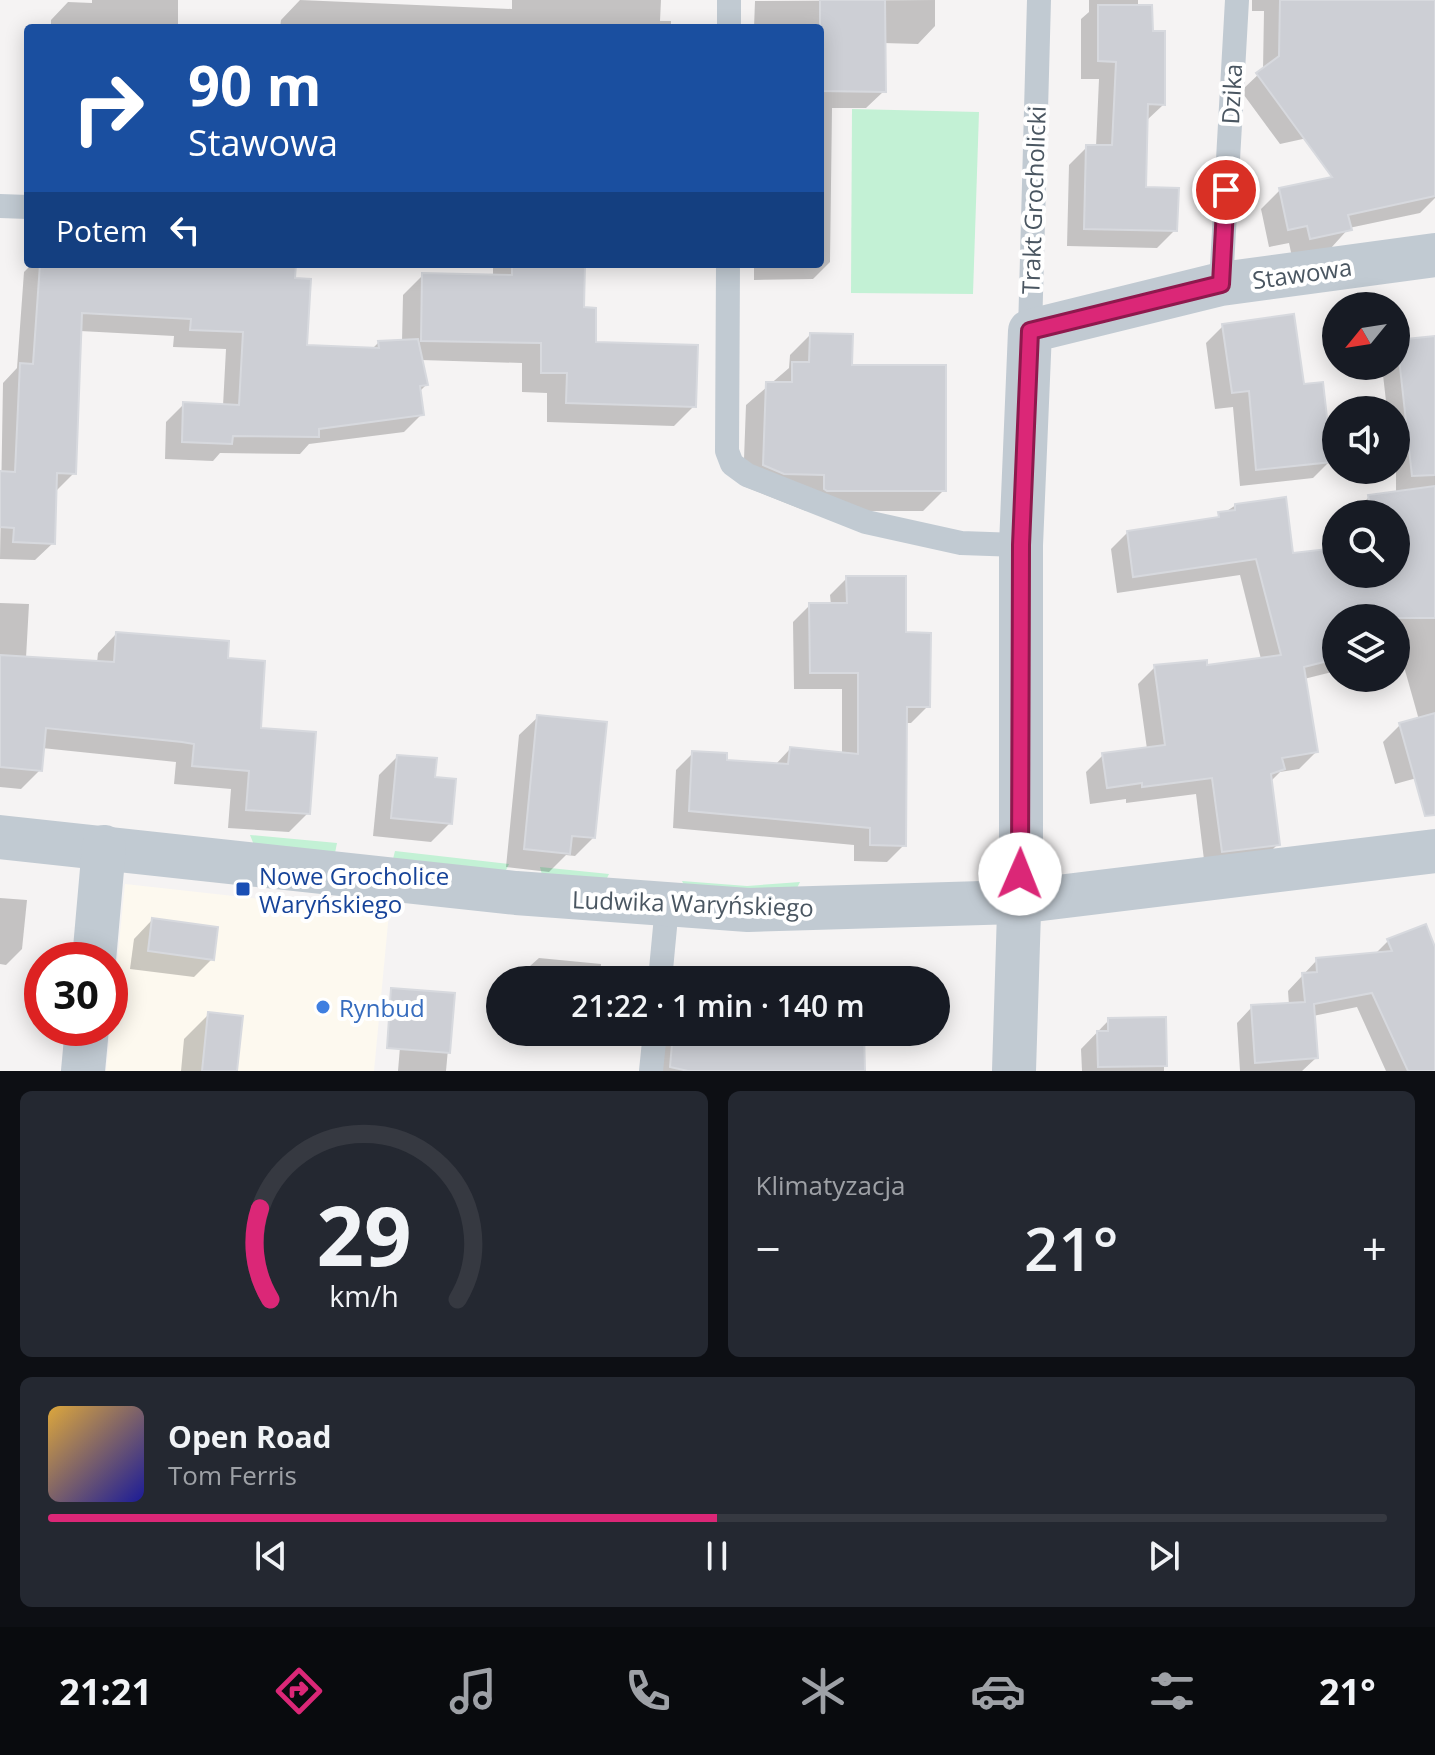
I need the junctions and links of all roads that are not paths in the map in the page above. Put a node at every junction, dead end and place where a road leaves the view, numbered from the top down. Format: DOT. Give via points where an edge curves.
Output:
graph roads {
  1 [pos="729,0"];
  2 [pos="1039,0"];
  3 [pos="1237,0"];
  4 [pos="729,24"];
  5 [pos="0,206"];
  6 [pos="24,207"];
  7 [pos="1435,255"];
  8 [pos="728,268"];
  9 [pos="1221,284"];
  10 [pos="1030,331"];
  11 [pos="1021,545"];
  12 [pos="0,837"];
  13 [pos="104,847"];
  14 [pos="1435,851"];
  15 [pos="1017,902"];
  16 [pos="667,906"];
  17 [pos="96,942"];
  18 [pos="661,966"];
  19 [pos="85,1046"];
  20 [pos="654,1046"];
  21 [pos="83,1071"];
  22 [pos="651,1071"];
  23 [pos="1014,1071"];
  1 -- 4 [label="lane"];
  2 -- 10 [label="lane, Trakt Grocholicki"];
  3 -- 9 [label="lane, Dzika"];
  5 -- 6 [label="lane"];
  7 -- 9 [label="street, Stawowa"];
  8 -- 11 [label="lane" via="727,451 732,464 747,475 866,522 961,543"];
  9 -- 10 [label="street, Stawowa"];
  10 -- 11 [label="street, Trakt Grocholicki"];
  11 -- 15 [label="street, Trakt Grocholicki"];
  12 -- 13 [label="street, Ludwika Waryńskiego"];
  13 -- 16 [label="street, Ludwika Waryńskiego"];
  13 -- 17 [label="street"];
  14 -- 15 [label="street, Ludwika Waryńskiego"];
  15 -- 16 [label="street, Ludwika Waryńskiego" via="748,910"];
  15 -- 23 [label="street, Trakt Grocholicki"];
  16 -- 18 [label="lane"];
  19 -- 21 [label="street"];
  20 -- 22 [label="lane"];
}
